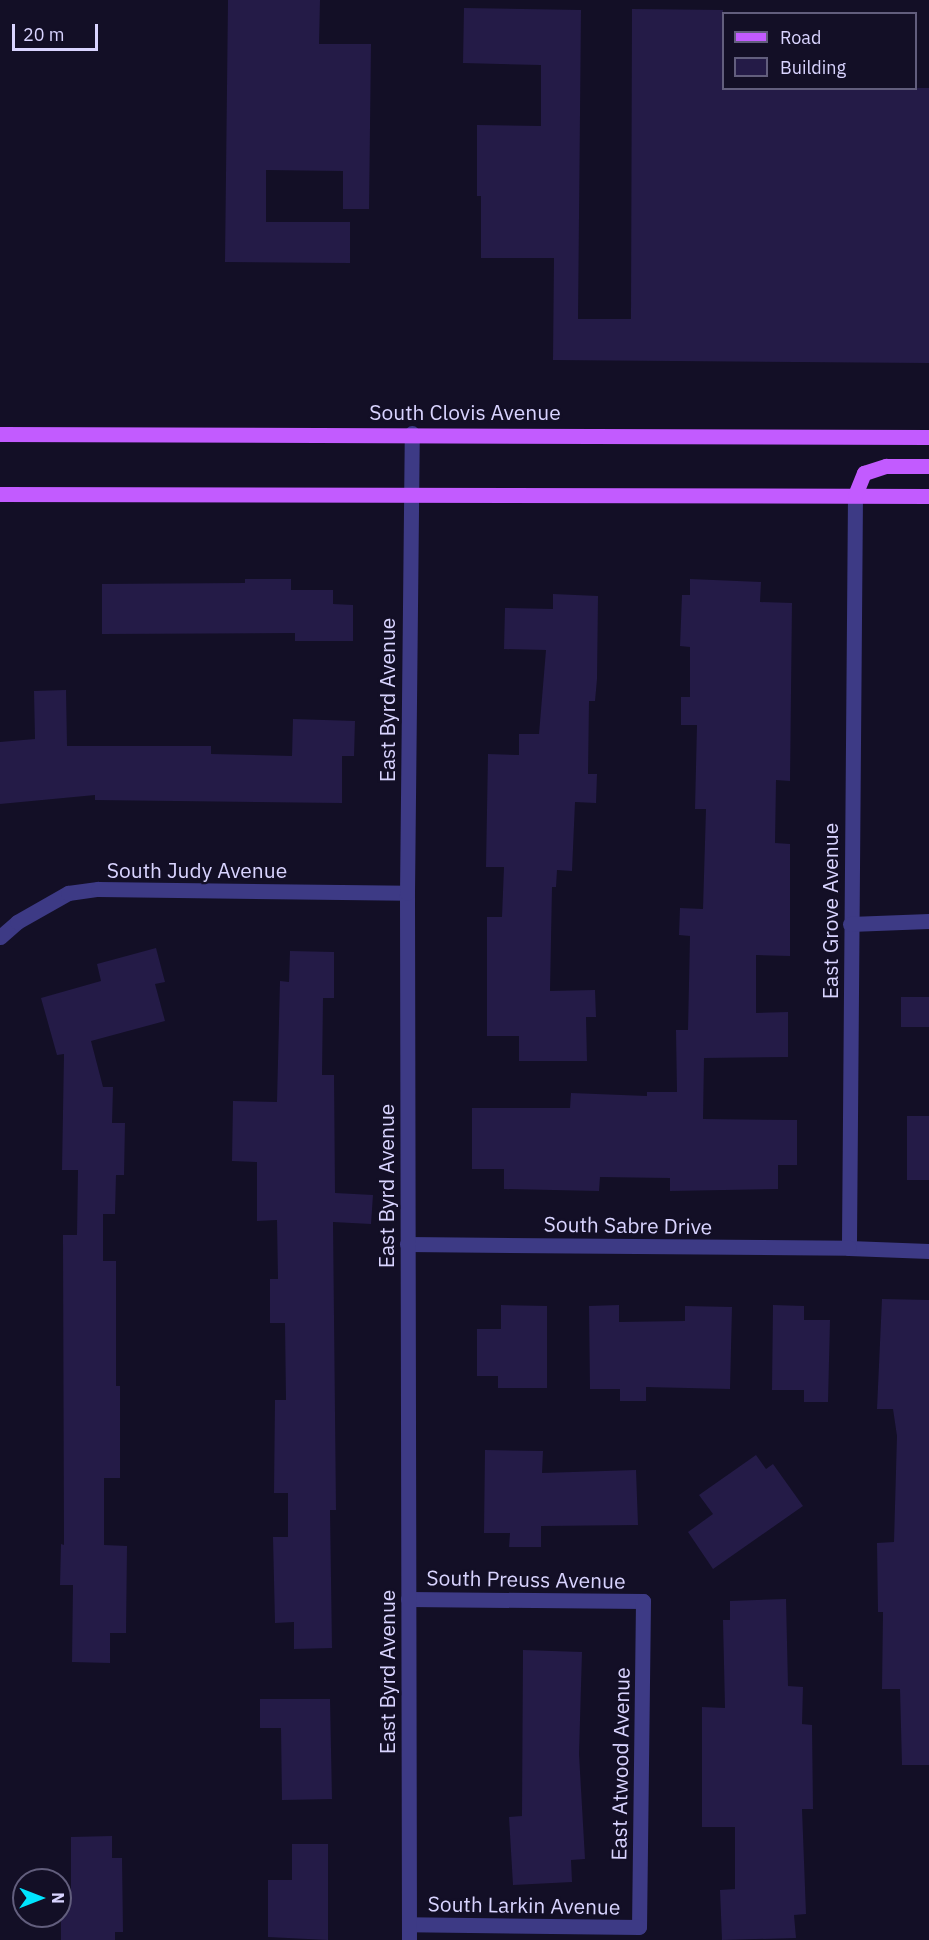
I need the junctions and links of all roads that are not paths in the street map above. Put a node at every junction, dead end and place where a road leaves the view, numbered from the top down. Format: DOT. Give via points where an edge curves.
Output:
graph roads {
  1 [pos="412,433"];
  2 [pos="0,434"];
  3 [pos="929,437"];
  4 [pos="929,466"];
  5 [pos="0,494"];
  6 [pos="409,494"];
  7 [pos="855,495"];
  8 [pos="929,496"];
  9 [pos="407,892"];
  10 [pos="929,921"];
  11 [pos="850,924"];
  12 [pos="0,937"];
  13 [pos="407,1244"];
  14 [pos="849,1248"];
  15 [pos="929,1251"];
  16 [pos="408,1599"];
  17 [pos="643,1601"];
  18 [pos="409,1924"];
  19 [pos="639,1927"];
  20 [pos="409,1940"];
  1 -- 2 [label="main road, South Clovis Avenue"];
  1 -- 3 [label="main road, South Clovis Avenue"];
  1 -- 6 [label="street, East Byrd Avenue"];
  4 -- 7 [label="main road" via="873,470 860,477"];
  5 -- 6 [label="main road"];
  6 -- 7 [label="main road"];
  6 -- 9 [label="street, East Byrd Avenue"];
  7 -- 8 [label="main road"];
  7 -- 11 [label="street, East Grove Avenue"];
  9 -- 12 [label="street, South Judy Avenue" via="68,893 17,922"];
  9 -- 13 [label="street, East Byrd Avenue"];
  10 -- 11 [label="street"];
  11 -- 14 [label="street, East Grove Avenue"];
  13 -- 14 [label="street, South Sabre Drive"];
  13 -- 16 [label="street, East Byrd Avenue"];
  14 -- 15 [label="street"];
  16 -- 17 [label="street, South Preuss Avenue"];
  16 -- 18 [label="street, East Byrd Avenue"];
  17 -- 19 [label="street, East Atwood Avenue"];
  18 -- 19 [label="street, South Larkin Avenue"];
  18 -- 20 [label="street, East Byrd Avenue"];
}
